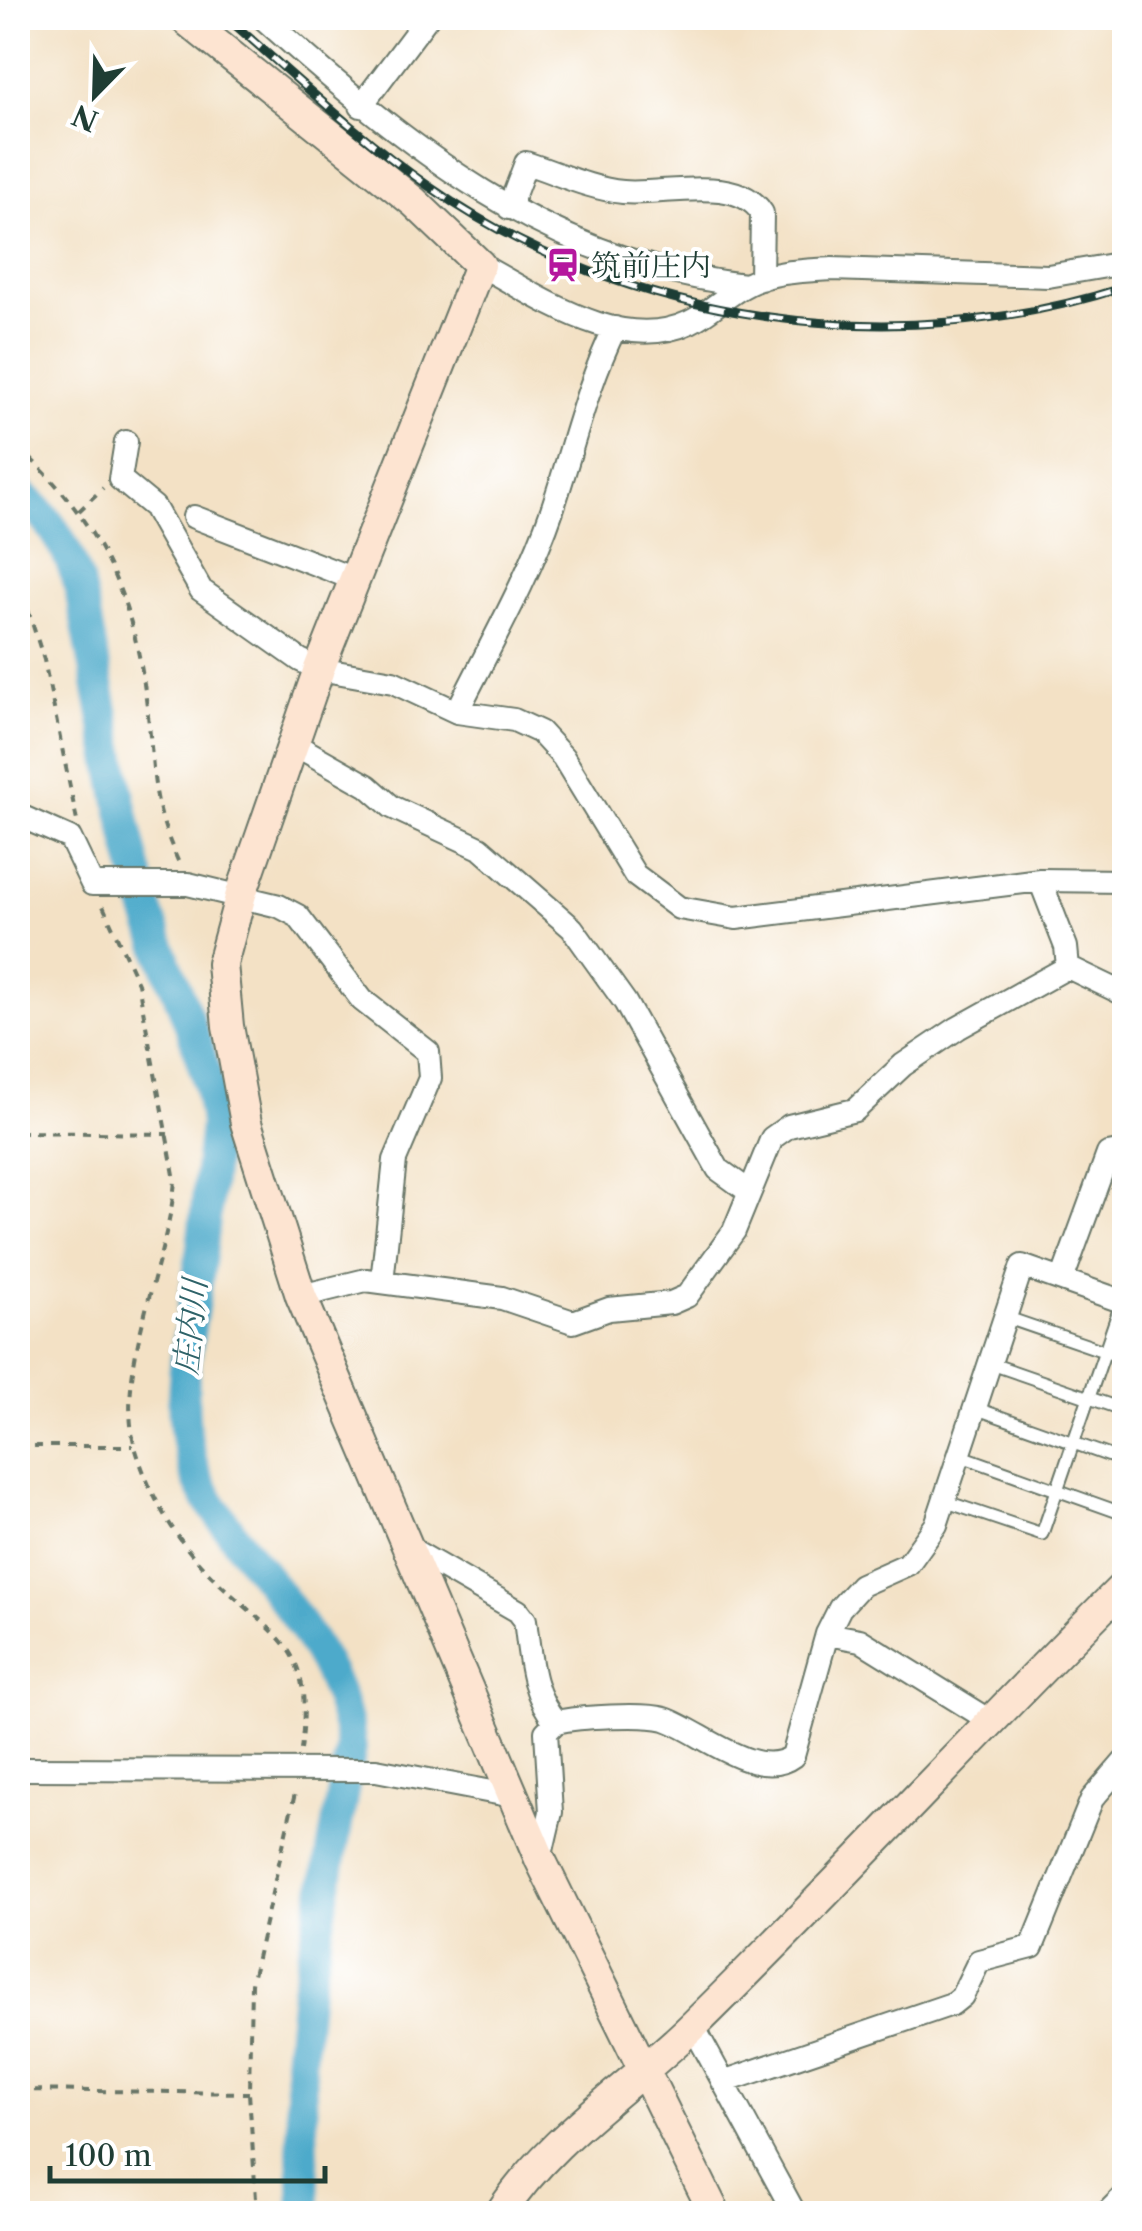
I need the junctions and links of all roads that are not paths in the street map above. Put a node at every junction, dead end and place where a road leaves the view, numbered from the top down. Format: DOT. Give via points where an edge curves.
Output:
graph roads {
  1 [pos="184,18"];
  2 [pos="263,18"];
  3 [pos="419,20"];
  4 [pos="361,106"];
  5 [pos="509,208"];
  6 [pos="1124,262"];
  7 [pos="480,265"];
  8 [pos="753,282"];
  9 [pos="615,328"];
  10 [pos="126,442"];
  11 [pos="194,516"];
  12 [pos="354,580"];
  13 [pos="319,669"];
  14 [pos="458,712"];
  15 [pos="292,743"];
  16 [pos="18,814"];
  17 [pos="1040,880"];
  18 [pos="1124,881"];
  19 [pos="241,894"];
  20 [pos="1068,967"];
  21 [pos="1124,994"];
  22 [pos="1124,1151"];
  23 [pos="747,1190"];
  24 [pos="1062,1280"];
  25 [pos="382,1282"];
  26 [pos="301,1296"];
  27 [pos="1123,1301"];
  28 [pos="1005,1317"];
  29 [pos="1104,1352"];
  30 [pos="1124,1358"];
  31 [pos="990,1363"];
  32 [pos="1089,1397"];
  33 [pos="975,1408"];
  34 [pos="1124,1410"];
  35 [pos="1073,1443"];
  36 [pos="959,1455"];
  37 [pos="1124,1461"];
  38 [pos="1057,1490"];
  39 [pos="944,1501"];
  40 [pos="1124,1514"];
  41 [pos="408,1548"];
  42 [pos="1124,1586"];
  43 [pos="827,1634"];
  44 [pos="989,1720"];
  45 [pos="556,1722"];
  46 [pos="1124,1762"];
  47 [pos="18,1769"];
  48 [pos="513,1796"];
  49 [pos="540,1859"];
  50 [pos="693,2026"];
  51 [pos="645,2068"];
  52 [pos="723,2082"];
  53 [pos="1124,2196"];
  54 [pos="500,2214"];
  55 [pos="715,2214"];
  56 [pos="795,2214"];
  57 [pos="1106,2214"];
  1 -- 7 [label="street" via="414,202"];
  2 -- 4 [label="street"];
  3 -- 4 [label="street"];
  4 -- 5 [label="street"];
  5 -- 8 [label="street" via="667,273"];
  5 -- 8 [label="street" via="526,163 620,192 744,196 762,213"];
  6 -- 8 [label="street" via="1048,276 832,268"];
  7 -- 9 [label="street" via="568,313"];
  7 -- 12 [label="street"];
  8 -- 9 [label="street" via="687,324 662,331"];
  9 -- 14 [label="street" via="591,376 531,564"];
  10 -- 13 [label="street" via="120,480 154,507 201,590"];
  11 -- 12 [label="street"];
  12 -- 13 [label="street"];
  13 -- 14 [label="street" via="393,682"];
  13 -- 15 [label="street"];
  14 -- 17 [label="street" via="514,720 540,732 563,757 635,875 679,908 736,918"];
  15 -- 19 [label="street"];
  15 -- 23 [label="street" via="392,807 480,848 572,928 625,1002 718,1169"];
  16 -- 19 [label="street" via="54,828 78,849 98,885 188,884"];
  17 -- 18 [label="street"];
  17 -- 20 [label="street"];
  19 -- 25 [label="street" via="298,916 362,1000 428,1052 430,1078 395,1160"];
  19 -- 26 [label="street" via="222,964 228,1026 246,1123"];
  20 -- 21 [label="street"];
  20 -- 23 [label="street" via="916,1056 855,1110 789,1126 772,1138"];
  22 -- 24 [label="street" via="1108,1154"];
  23 -- 25 [label="street" via="734,1231 687,1296 671,1304 609,1309 573,1322 502,1298"];
  24 -- 27 [label="street"];
  24 -- 28 [label="street" via="1022,1266"];
  25 -- 26 [label="street"];
  26 -- 41 [label="street"];
  27 -- 29 [label="lane"];
  28 -- 29 [label="lane"];
  28 -- 31 [label="street"];
  29 -- 30 [label="lane"];
  29 -- 32 [label="lane"];
  31 -- 32 [label="lane"];
  31 -- 33 [label="street"];
  32 -- 34 [label="lane"];
  32 -- 35 [label="lane"];
  33 -- 35 [label="lane"];
  33 -- 36 [label="street"];
  35 -- 37 [label="lane"];
  35 -- 38 [label="lane"];
  36 -- 38 [label="lane"];
  36 -- 39 [label="street"];
  38 -- 39 [label="lane" via="1042,1534"];
  38 -- 40 [label="lane"];
  39 -- 43 [label="street" via="908,1564 860,1585"];
  41 -- 45 [label="street" via="518,1611 535,1687"];
  41 -- 48 [label="street"];
  42 -- 44 [label="street"];
  43 -- 44 [label="street" via="860,1640"];
  43 -- 45 [label="street" via="793,1756 783,1763 728,1752 662,1718"];
  44 -- 50 [label="street"];
  45 -- 49 [label="street" via="546,1732 551,1812"];
  46 -- 52 [label="street" via="1092,1798 1032,1947 980,1961 952,2004"];
  47 -- 48 [label="street" via="376,1770"];
  48 -- 49 [label="street"];
  49 -- 51 [label="street"];
  50 -- 51 [label="street"];
  50 -- 52 [label="street"];
  51 -- 54 [label="street" via="559,2145"];
  51 -- 55 [label="street"];
  52 -- 56 [label="street"];
  53 -- 57 [label="street"];
}
